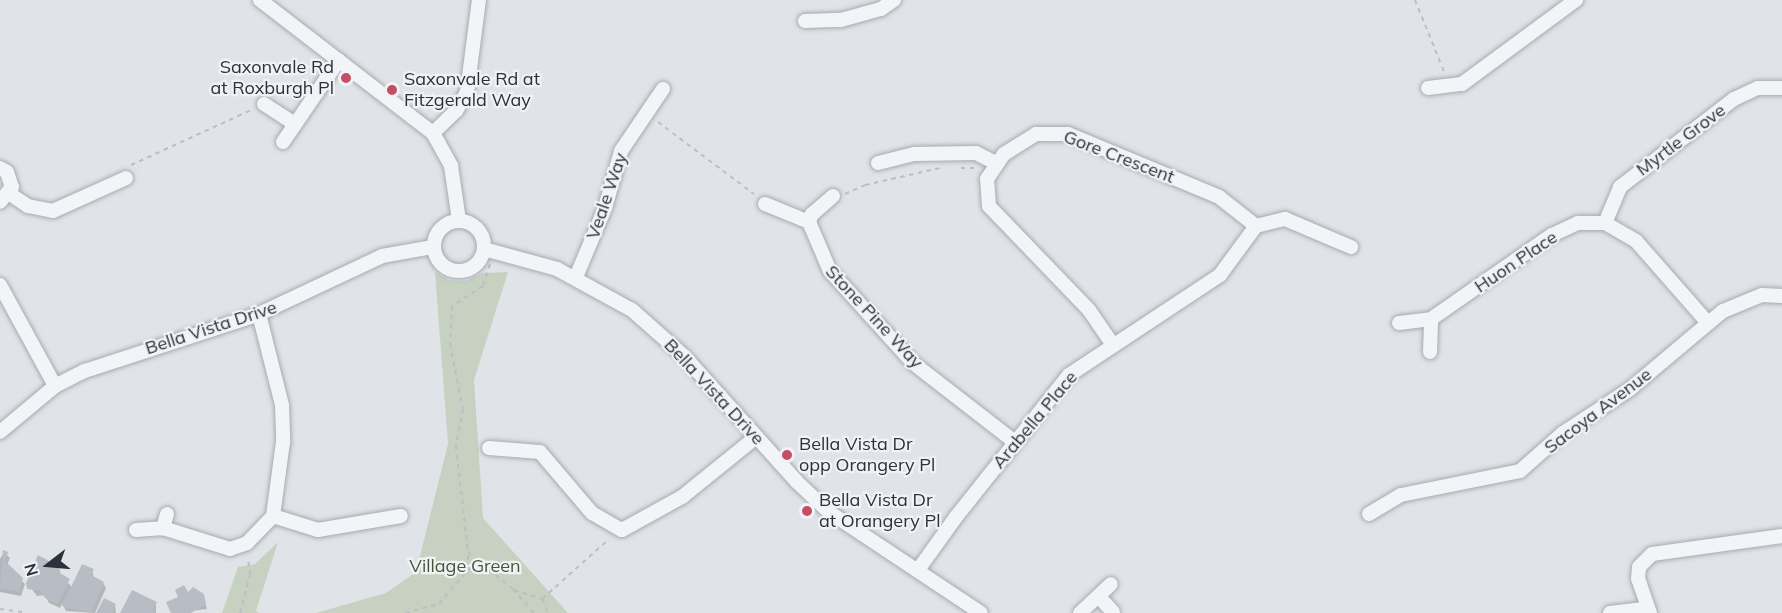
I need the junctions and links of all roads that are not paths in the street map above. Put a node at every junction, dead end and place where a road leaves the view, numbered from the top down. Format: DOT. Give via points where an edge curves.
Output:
graph roads {
  1 [pos="260,0"];
  2 [pos="479,0"];
  3 [pos="894,0"];
  4 [pos="1576,0"];
  5 [pos="805,21"];
  6 [pos="339,60"];
  7 [pos="1428,88"];
  8 [pos="1782,88"];
  9 [pos="663,89"];
  10 [pos="264,104"];
  11 [pos="295,124"];
  12 [pos="433,133"];
  13 [pos="283,142"];
  14 [pos="878,163"];
  15 [pos="994,166"];
  16 [pos="0,168"];
  17 [pos="126,178"];
  18 [pos="833,196"];
  19 [pos="5,198"];
  20 [pos="765,204"];
  21 [pos="459,220"];
  22 [pos="809,222"];
  23 [pos="1605,223"];
  24 [pos="1256,226"];
  25 [pos="433,247"];
  26 [pos="1351,247"];
  27 [pos="489,250"];
  28 [pos="576,277"];
  29 [pos="0,285"];
  30 [pos="1782,296"];
  31 [pos="259,314"];
  32 [pos="1431,319"];
  33 [pos="1399,323"];
  34 [pos="1708,323"];
  35 [pos="1113,345"];
  36 [pos="1430,352"];
  37 [pos="55,386"];
  38 [pos="0,432"];
  39 [pos="756,437"];
  40 [pos="1016,442"];
  41 [pos="489,448"];
  42 [pos="1369,514"];
  43 [pos="273,516"];
  44 [pos="401,516"];
  45 [pos="136,530"];
  46 [pos="1782,536"];
  47 [pos="918,570"];
  48 [pos="1111,584"];
  49 [pos="1100,598"];
  50 [pos="1649,611"];
  51 [pos="1113,612"];
  52 [pos="981,613"];
  53 [pos="1080,613"];
  54 [pos="1610,613"];
  1 -- 6 [label="street"];
  2 -- 12 [label="street" via="467,92 456,111"];
  3 -- 5 [label="street" via="881,9 841,20"];
  4 -- 7 [label="street" via="1462,84"];
  6 -- 11 [label="street"];
  6 -- 12 [label="street"];
  8 -- 23 [label="street, Myrtle Grove" via="1758,88 1708,119 1620,187"];
  9 -- 28 [label="street, Veale Way" via="621,151 605,208"];
  10 -- 11 [label="street"];
  11 -- 13 [label="street"];
  12 -- 21 [label="street" via="451,166"];
  14 -- 15 [label="street" via="914,154 976,153"];
  15 -- 24 [label="street, Gore Crescent" via="1028,138 1046,133 1068,134 1219,197"];
  15 -- 35 [label="street" via="986,187 993,213 1089,310"];
  16 -- 19 [label="street" via="11,179"];
  17 -- 19 [label="street" via="53,211"];
  18 -- 22 [label="street" via="812,214"];
  20 -- 22 [label="street"];
  21 -- 25 [label="street" via="441,227"];
  21 -- 27 [label="street" via="477,228"];
  22 -- 40 [label="street, Stone Pine Way" via="830,272 900,349"];
  23 -- 32 [label="street, Huon Place" via="1578,223 1551,236"];
  23 -- 34 [label="street" via="1636,242"];
  24 -- 26 [label="street" via="1285,219"];
  24 -- 35 [label="street, Arabella Place" via="1220,275"];
  25 -- 27 [label="street" via="441,264 459,271 475,265"];
  25 -- 31 [label="street, Bella Vista Drive" via="382,255"];
  27 -- 28 [label="street, Bella Vista Drive"];
  28 -- 39 [label="street, Bella Vista Drive" via="653,327"];
  29 -- 37 [label="street"];
  30 -- 34 [label="street, Sacoya Avenue" via="1762,295 1742,301"];
  31 -- 37 [label="street, Bella Vista Drive" via="113,359"];
  31 -- 43 [label="street" via="282,405 283,442"];
  32 -- 33 [label="street, Huon Place"];
  32 -- 36 [label="street"];
  34 -- 42 [label="street, Sacoya Avenue" via="1630,389 1563,433 1520,471 1401,495"];
  35 -- 40 [label="street, Arabella Place" via="1069,375"];
  37 -- 38 [label="street, Bella Vista Drive"];
  39 -- 41 [label="street" via="697,487 622,530 592,513 540,452"];
  39 -- 47 [label="street, Bella Vista Drive" via="829,512"];
  40 -- 47 [label="street, Arabella Place"];
  43 -- 44 [label="street" via="318,530"];
  43 -- 45 [label="street" via="238,547 221,549 165,521"];
  46 -- 50 [label="street" via="1652,554 1639,567 1638,579"];
  47 -- 52 [label="street, Bella Vista Drive"];
  48 -- 49 [label="street"];
  49 -- 51 [label="street"];
  49 -- 53 [label="street"];
  50 -- 54 [label="street"];
}
